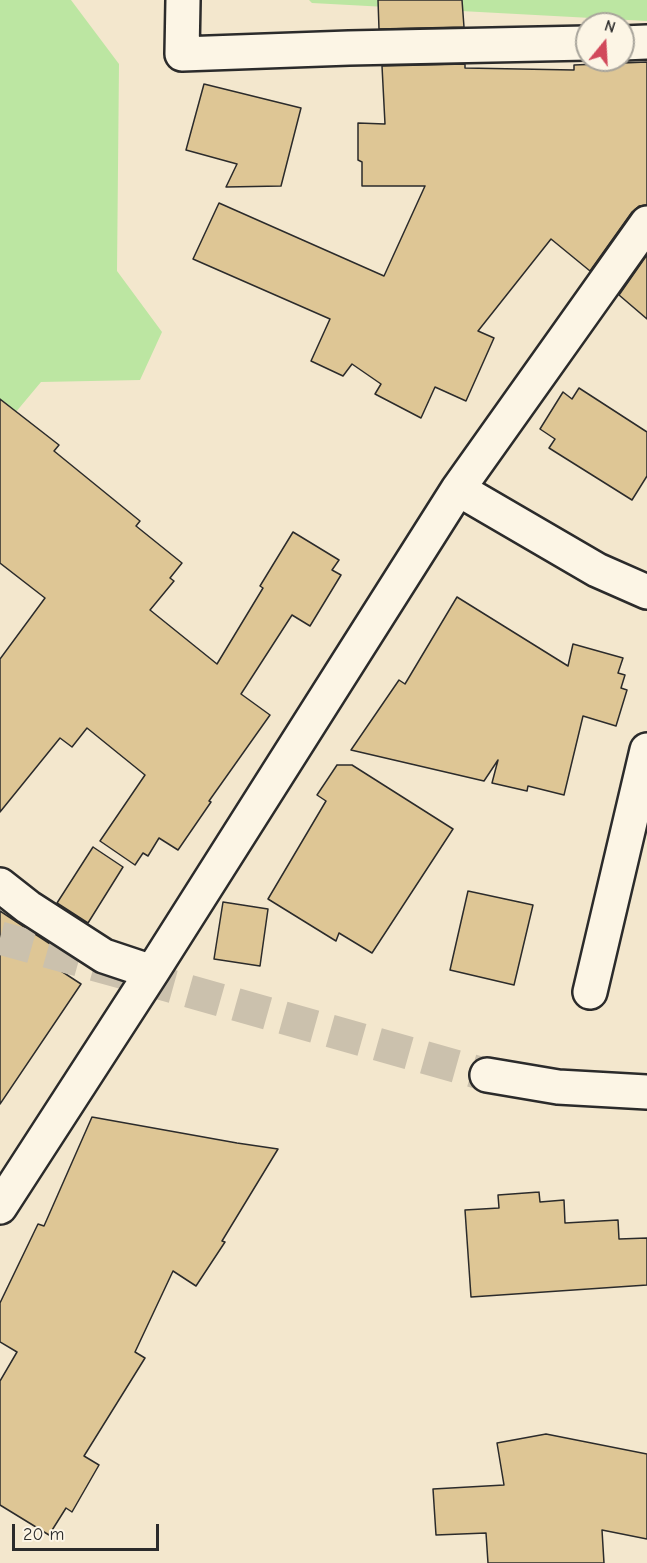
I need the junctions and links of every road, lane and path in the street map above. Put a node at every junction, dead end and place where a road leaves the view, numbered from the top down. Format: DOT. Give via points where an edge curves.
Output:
graph roads {
  1 [pos="183,0"];
  2 [pos="575,43"];
  3 [pos="647,223"];
  4 [pos="458,489"];
  5 [pos="647,592"];
  6 [pos="647,750"];
  7 [pos="0,885"];
  8 [pos="152,972"];
  9 [pos="590,992"];
  10 [pos="487,1075"];
  11 [pos="647,1092"];
  12 [pos="0,1207"];
  1 -- 2 [label="street" via="183,54"];
  3 -- 4 [label="street"];
  4 -- 5 [label="street" via="597,570"];
  4 -- 8 [label="street"];
  6 -- 9 [label="street"];
  7 -- 8 [label="street" via="104,956"];
  8 -- 12 [label="street"];
  10 -- 11 [label="street" via="558,1087"];
}
